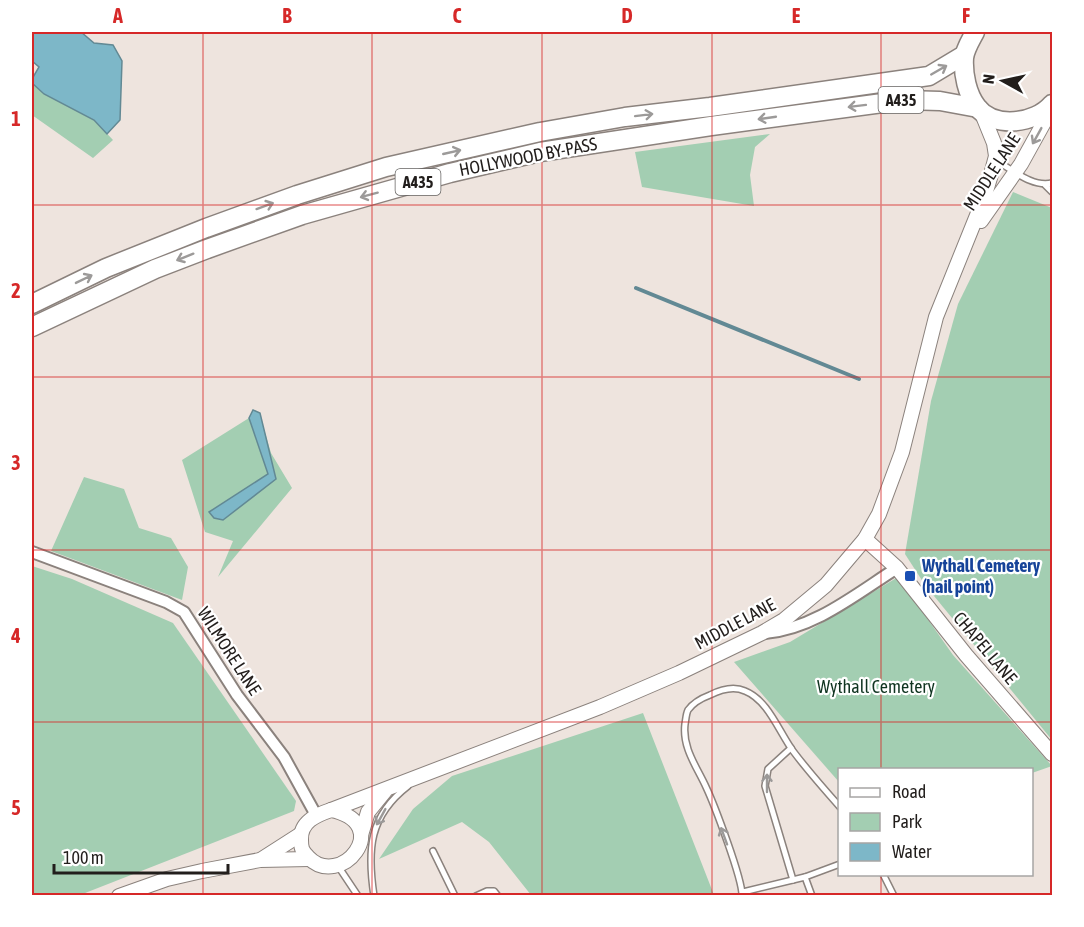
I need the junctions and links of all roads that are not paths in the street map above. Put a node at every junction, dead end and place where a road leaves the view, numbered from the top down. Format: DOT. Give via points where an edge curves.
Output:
graph roads {
  1 [pos="969,40"];
  2 [pos="1053,106"];
  3 [pos="979,109"];
  4 [pos="995,159"];
  5 [pos="1016,171"];
  6 [pos="1053,183"];
  7 [pos="1045,185"];
  8 [pos="1053,192"];
  9 [pos="961,256"];
  10 [pos="32,304"];
  11 [pos="32,327"];
  12 [pos="865,539"];
  13 [pos="32,552"];
  14 [pos="897,568"];
  15 [pos="762,633"];
  16 [pos="791,748"];
  17 [pos="1053,754"];
  18 [pos="421,776"];
  19 [pos="387,790"];
  20 [pos="838,805"];
  21 [pos="331,810"];
  22 [pos="316,815"];
  23 [pos="301,834"];
  24 [pos="361,835"];
  25 [pos="434,851"];
  26 [pos="309,859"];
  27 [pos="260,860"];
  28 [pos="838,865"];
  29 [pos="338,866"];
  30 [pos="884,876"];
  31 [pos="805,877"];
  32 [pos="793,880"];
  33 [pos="742,894"];
  34 [pos="894,894"];
  35 [pos="119,896"];
  36 [pos="358,896"];
  37 [pos="374,896"];
  38 [pos="455,896"];
  39 [pos="476,896"];
  40 [pos="498,896"];
  41 [pos="812,896"];
  42 [pos="886,896"];
  1 -- 3 [label="highway" via="965,74"];
  10 -- 1 [label="highway, HOLLYWOOD BY-PASS / A435, one-way" via="106,268 206,228 387,167 625,117 929,75"];
  2 -- 3 [label="highway, HOLLYWOOD BY-PASS" via="1037,117 1010,122"];
  2 -- 5 [label="street, MIDDLE LANE, one-way"];
  3 -- 4 [label="street, MIDDLE LANE" via="994,143"];
  3 -- 11 [label="highway, HOLLYWOOD BY-PASS / A435, one-way" via="940,101 905,100 540,153 450,173 302,215 207,249"];
  4 -- 5 [label="lane"];
  4 -- 9 [label="street, MIDDLE LANE"];
  5 -- 7 [label="lane"];
  5 -- 9 [label="street, MIDDLE LANE"];
  6 -- 7 [label="lane"];
  7 -- 8 [label="lane"];
  9 -- 12 [label="street, MIDDLE LANE" via="936,317 902,453"];
  12 -- 14 [label="street, CHAPEL LANE"];
  12 -- 15 [label="street, MIDDLE LANE" via="826,585"];
  13 -- 22 [label="street, WILMORE LANE" via="184,612 237,696 284,757"];
  14 -- 15 [label="street" via="820,617 783,632"];
  14 -- 17 [label="street, CHAPEL LANE"];
  15 -- 18 [label="street, MIDDLE LANE" via="600,707"];
  16 -- 20 [label="lane"];
  32 -- 16 [label="lane, one-way" via="765,786 768,769"];
  33 -- 16 [label="lane, one-way" via="707,788 690,756 684,732 687,711 699,700 718,692 743,690 763,704"];
  18 -- 19 [label="street, MIDDLE LANE"];
  18 -- 37 [label="lane, one-way" via="393,797 378,822 371,842"];
  19 -- 21 [label="street, MIDDLE LANE"];
  19 -- 24 [label="street, MIDDLE LANE" via="368,812"];
  21 -- 22 [label="street, MIDDLE LANE"];
  21 -- 24 [label="street" via="347,813"];
  22 -- 23 [label="street" via="304,824"];
  23 -- 26 [label="street" via="302,850"];
  23 -- 27 [label="street"];
  24 -- 29 [label="street, MIDDLE LANE" via="359,849"];
  25 -- 38 [label="lane"];
  26 -- 27 [label="street"];
  26 -- 29 [label="street" via="325,866"];
  27 -- 35 [label="street" via="167,879"];
  28 -- 31 [label="lane"];
  29 -- 36 [label="lane"];
  30 -- 34 [label="lane"];
  31 -- 32 [label="lane"];
  31 -- 41 [label="lane"];
  32 -- 33 [label="lane"];
  34 -- 42 [label="lane"];
  39 -- 40 [label="lane" via="494,891"];
}
